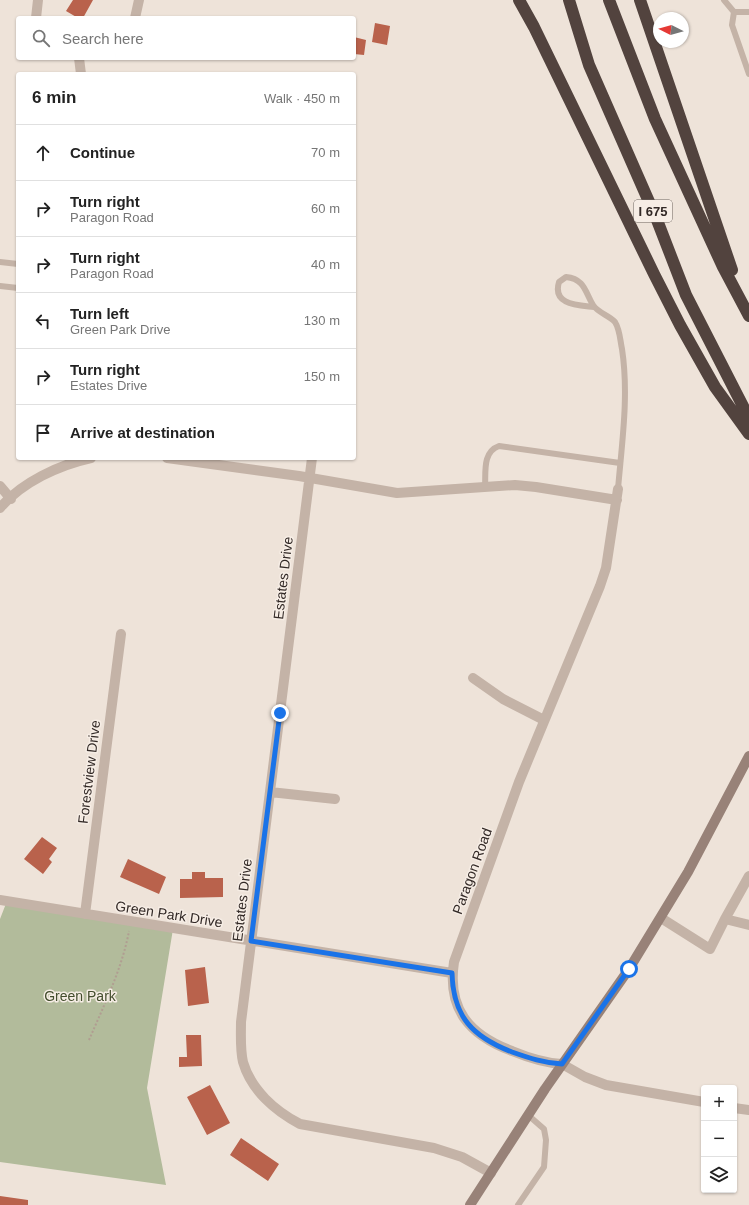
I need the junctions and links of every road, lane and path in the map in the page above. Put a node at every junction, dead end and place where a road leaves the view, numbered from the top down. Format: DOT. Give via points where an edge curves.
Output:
graph roads {
  1 [pos="38,0"];
  2 [pos="139,0"];
  3 [pos="519,0"];
  4 [pos="569,0"];
  5 [pos="609,0"];
  6 [pos="640,0"];
  7 [pos="724,0"];
  8 [pos="734,12"];
  9 [pos="749,12"];
  10 [pos="36,16"];
  11 [pos="135,16"];
  12 [pos="79,60"];
  13 [pos="81,72"];
  14 [pos="749,74"];
  15 [pos="0,262"];
  16 [pos="16,264"];
  17 [pos="0,286"];
  18 [pos="16,288"];
  19 [pos="594,307"];
  20 [pos="747,312"];
  21 [pos="749,418"];
  22 [pos="749,434"];
  23 [pos="85,460"];
  24 [pos="181,460"];
  25 [pos="312,460"];
  26 [pos="620,463"];
  27 [pos="310,478"];
  28 [pos="0,486"];
  29 [pos="485,487"];
  30 [pos="618,489"];
  31 [pos="11,498"];
  32 [pos="617,500"];
  33 [pos="0,508"];
  34 [pos="121,634"];
  35 [pos="473,678"];
  36 [pos="544,720"];
  37 [pos="749,756"];
  38 [pos="270,792"];
  39 [pos="335,799"];
  40 [pos="749,876"];
  41 [pos="0,900"];
  42 [pos="85,914"];
  43 [pos="661,918"];
  44 [pos="725,920"];
  45 [pos="131,922"];
  46 [pos="749,925"];
  47 [pos="251,941"];
  48 [pos="452,973"];
  49 [pos="89,1040"];
  50 [pos="562,1064"];
  51 [pos="701,1101"];
  52 [pos="737,1108"];
  53 [pos="749,1110"];
  54 [pos="528,1115"];
  55 [pos="491,1173"];
  56 [pos="470,1205"];
  57 [pos="518,1205"];
  1 -- 10 [label="street"];
  2 -- 11 [label="street"];
  3 -- 22 [label="highway" via="680,325 715,387"];
  4 -- 21 [label="highway, I 675" via="589,65 657,220 686,296"];
  5 -- 20 [label="highway, I 675" via="655,119 723,267"];
  6 -- 20 [label="highway"];
  7 -- 8 [label="lane"];
  8 -- 9 [label="lane"];
  8 -- 14 [label="lane" via="732,25"];
  12 -- 13 [label="street"];
  15 -- 16 [label="lane"];
  17 -- 18 [label="lane"];
  19 -- 19 [label="lane" via="579,280 566,277 559,282 557,292 564,301"];
  19 -- 26 [label="lane" via="614,322 619,332 625,372"];
  23 -- 31 [label="street" via="42,476"];
  24 -- 27 [label="street"];
  25 -- 27 [label="street, Estates Drive"];
  26 -- 29 [label="lane" via="499,446 488,454"];
  26 -- 30 [label="lane"];
  27 -- 29 [label="street" via="397,493"];
  27 -- 38 [label="street, Estates Drive"];
  28 -- 31 [label="street"];
  29 -- 32 [label="street" via="536,487"];
  30 -- 32 [label="street, Paragon Road"];
  31 -- 33 [label="street"];
  32 -- 36 [label="street, Paragon Road" via="606,568"];
  34 -- 42 [label="street, Forestview Drive"];
  35 -- 36 [label="street" via="503,699"];
  36 -- 48 [label="street, Paragon Road" via="519,782"];
  37 -- 43 [label="main road" via="692,866"];
  38 -- 39 [label="street"];
  38 -- 47 [label="street, Estates Drive"];
  40 -- 44 [label="street"];
  41 -- 42 [label="street, Green Park Drive"];
  42 -- 45 [label="street, Green Park Drive"];
  43 -- 44 [label="street" via="710,949"];
  43 -- 50 [label="main road" via="629,969"];
  44 -- 46 [label="street"];
  45 -- 47 [label="street, Green Park Drive"];
  45 -- 49 [label="path" via="126,948"];
  47 -- 48 [label="street, Green Park Drive"];
  47 -- 55 [label="street, Estates Drive" via="241,1022 243,1061 253,1082 274,1107 300,1124 313,1128 434,1148 462,1157"];
  48 -- 50 [label="street, Paragon Road" via="460,1013 474,1031 496,1046 537,1061"];
  50 -- 51 [label="street, Paragon Road" via="606,1085"];
  50 -- 54 [label="main road"];
  52 -- 53 [label="street"];
  54 -- 55 [label="main road"];
  54 -- 57 [label="lane" via="544,1129 544,1167"];
  55 -- 56 [label="main road"];
}
